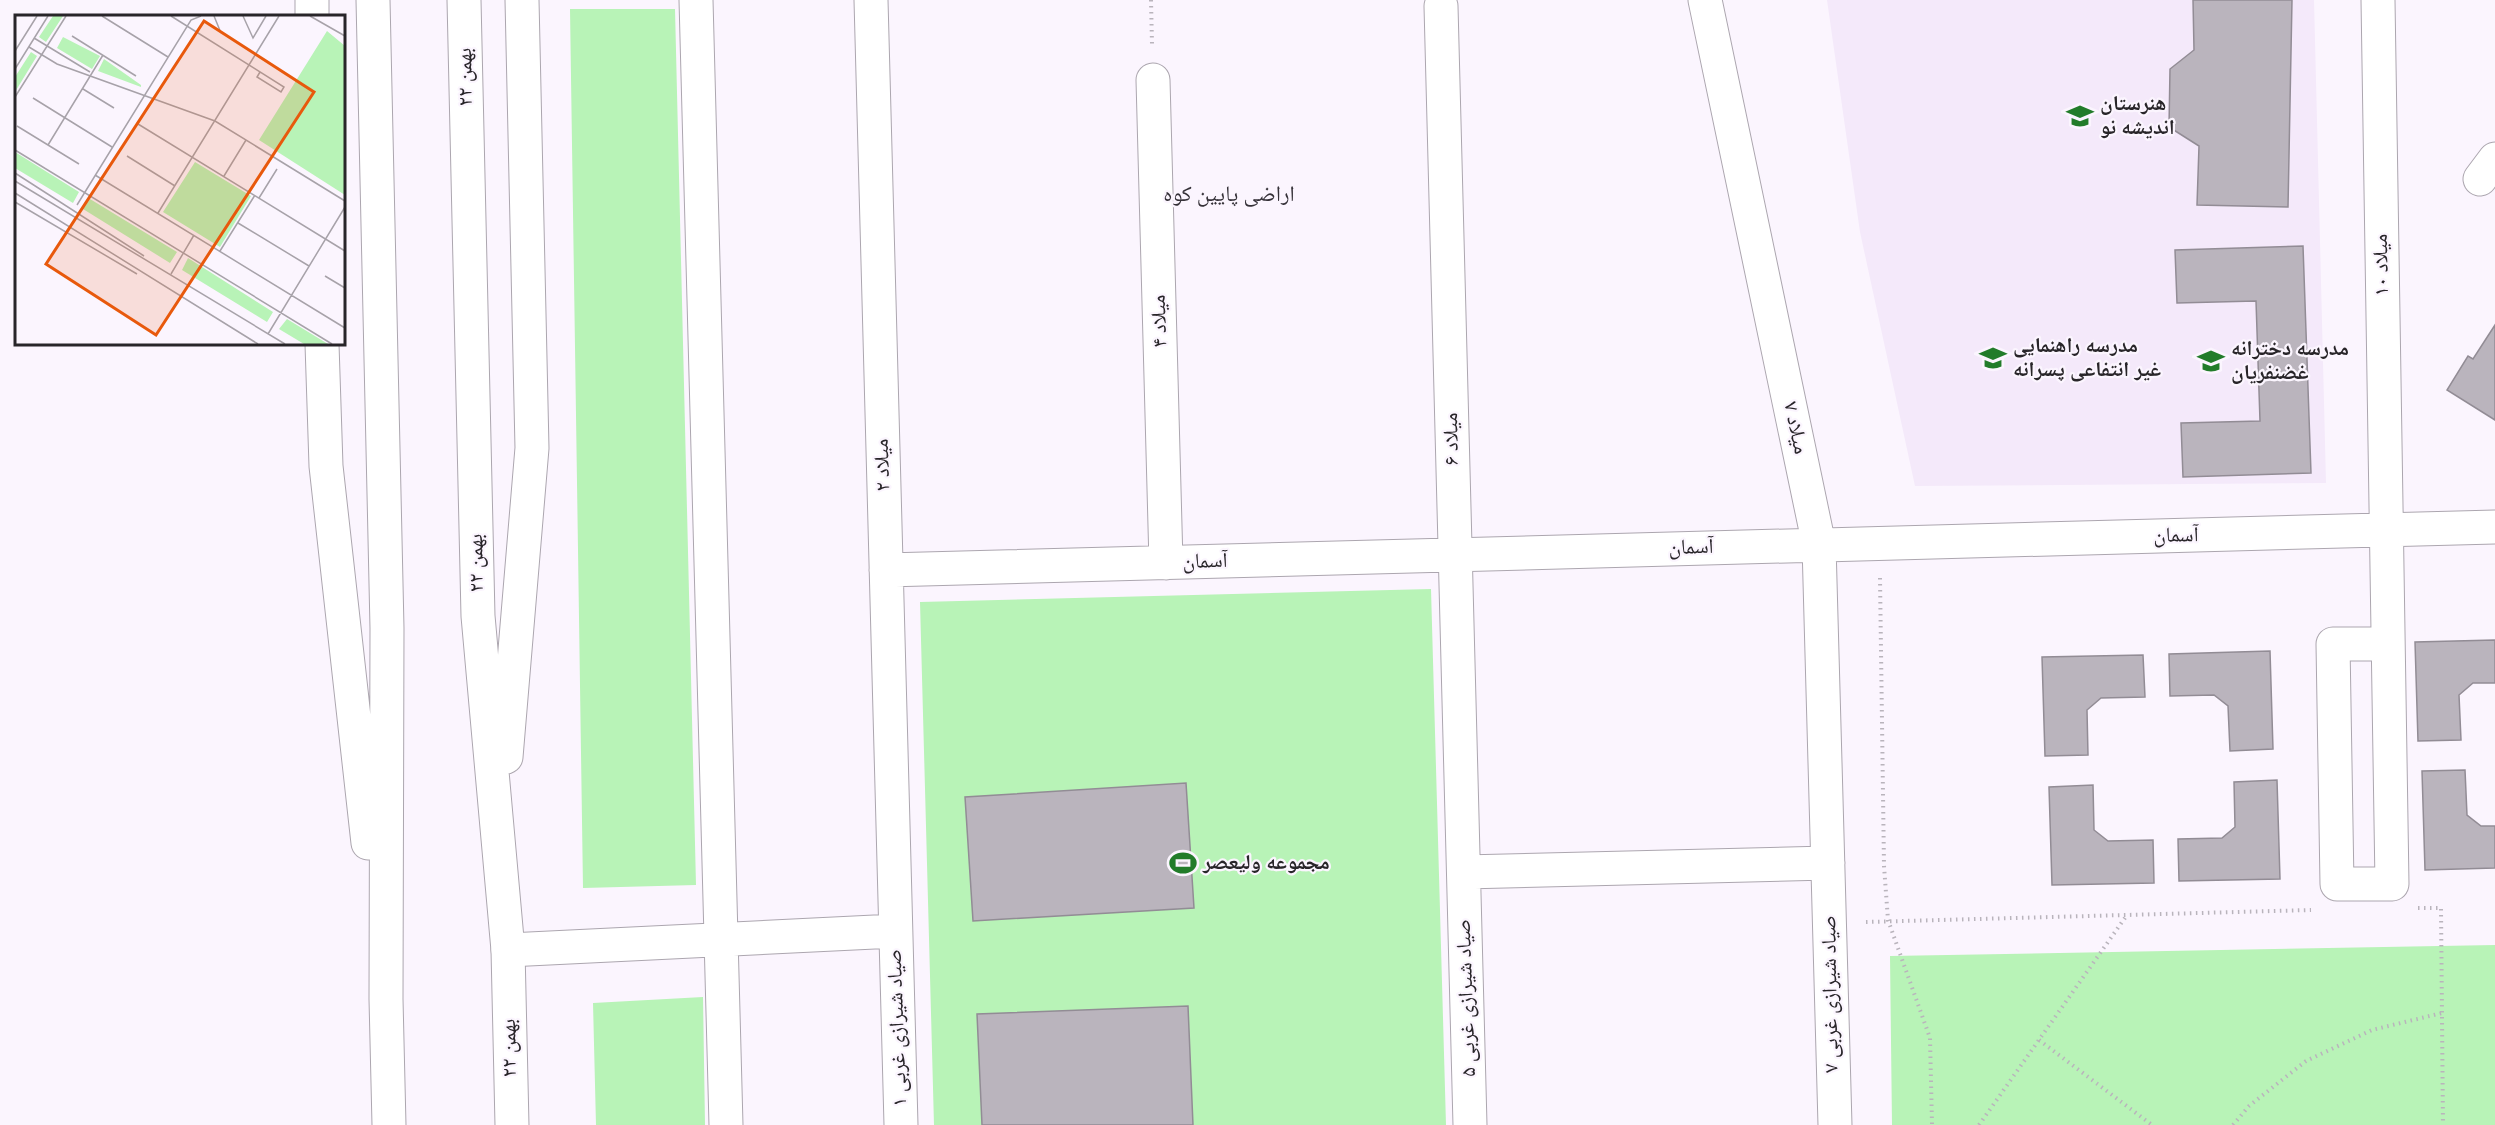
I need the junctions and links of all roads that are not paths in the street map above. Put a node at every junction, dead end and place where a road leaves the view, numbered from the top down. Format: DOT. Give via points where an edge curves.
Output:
graph roads {
  1 [pos="373,0"];
  2 [pos="464,0"];
  3 [pos="522,0"];
  4 [pos="696,0"];
  5 [pos="871,0"];
  6 [pos="1705,0"];
  7 [pos="2378,0"];
  8 [pos="1442,6"];
  9 [pos="1153,80"];
  10 [pos="322,345"];
  11 [pos="2495,527"];
  12 [pos="2386,530"];
  13 [pos="1820,545"];
  14 [pos="1455,555"];
  15 [pos="1166,563"];
  16 [pos="886,570"];
  17 [pos="2388,644"];
  18 [pos="499,849"];
  19 [pos="1828,863"];
  20 [pos="1464,872"];
  21 [pos="895,931"];
  22 [pos="721,940"];
  23 [pos="508,950"];
  24 [pos="386,999"];
  25 [pos="389,1125"];
  26 [pos="512,1125"];
  27 [pos="726,1125"];
  28 [pos="901,1125"];
  29 [pos="1470,1125"];
  30 [pos="1834,1125"];
  1 -- 24 [label="main road" via="387,628"];
  2 -- 18 [label="main road, ۲۲ بهمن" via="478,616"];
  3 -- 18 [label="main road" via="532,448"];
  4 -- 22 [label="main road"];
  5 -- 16 [label="main road, میلاد ۲"];
  6 -- 13 [label="main road, میلاد ۷"];
  7 -- 12 [label="main road, میلاد ۱۰"];
  8 -- 14 [label="main road, میلاد ۶"];
  9 -- 15 [label="main road, میلاد ۴"];
  10 -- 24 [label="main road" via="326,466"];
  11 -- 12 [label="main road, آسمان"];
  12 -- 13 [label="main road, آسمان"];
  12 -- 17 [label="main road, میلاد ۱۰"];
  13 -- 14 [label="main road, آسمان"];
  13 -- 19 [label="main road, میلاد ۷"];
  14 -- 15 [label="main road, آسمان"];
  14 -- 20 [label="main road, میلاد ۶"];
  15 -- 16 [label="main road, آسمان"];
  16 -- 21 [label="main road, میلاد ۲"];
  17 -- 17 [label="main road, میلاد ۱۰" via="2392,884 2337,884 2333,644"];
  18 -- 23 [label="main road, ۲۲ بهمن"];
  19 -- 20 [label="main road"];
  19 -- 30 [label="main road, صیاد شیرازی غربی ۷"];
  20 -- 29 [label="main road, صیاد شیرازی غربی ۵"];
  21 -- 22 [label="main road"];
  21 -- 28 [label="main road, صیاد شیرازی غربی ۱"];
  22 -- 23 [label="main road"];
  22 -- 27 [label="main road"];
  23 -- 26 [label="main road, ۲۲ بهمن"];
  24 -- 25 [label="main road"];
}
